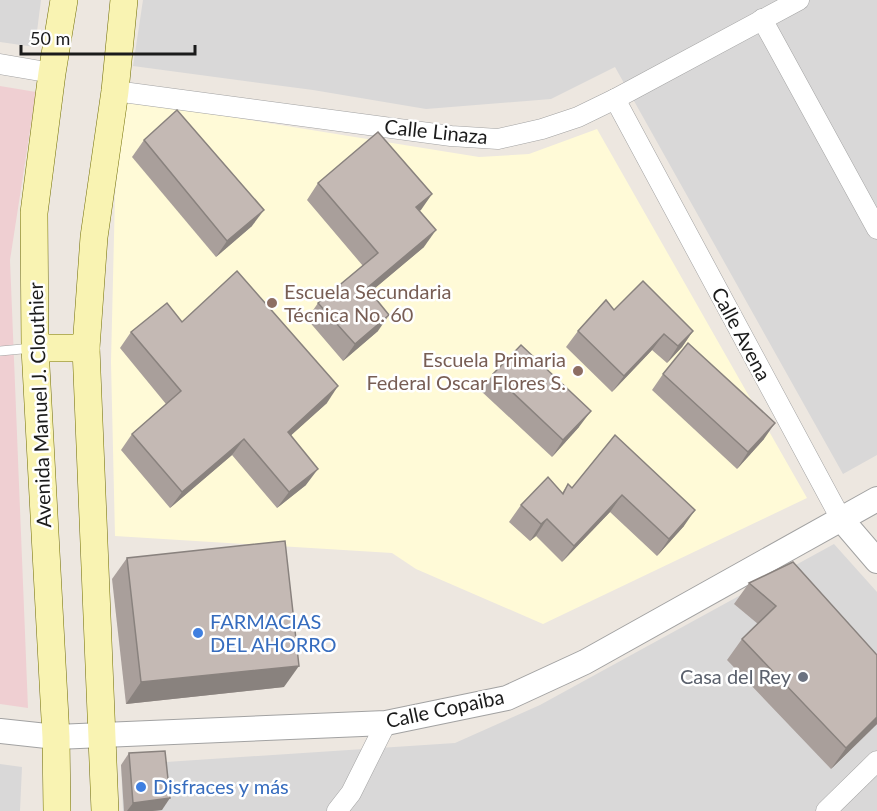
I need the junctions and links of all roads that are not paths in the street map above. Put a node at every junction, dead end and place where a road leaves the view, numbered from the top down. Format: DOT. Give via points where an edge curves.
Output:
graph roads {
  1 [pos="64,0"];
  2 [pos="124,0"];
  3 [pos="799,0"];
  4 [pos="762,19"];
  5 [pos="0,64"];
  6 [pos="52,73"];
  7 [pos="115,91"];
  8 [pos="615,99"];
  9 [pos="877,229"];
  10 [pos="35,348"];
  11 [pos="86,348"];
  12 [pos="0,351"];
  13 [pos="877,499"];
  14 [pos="841,519"];
  15 [pos="877,561"];
  16 [pos="386,723"];
  17 [pos="0,731"];
  18 [pos="102,735"];
  19 [pos="56,738"];
  20 [pos="877,761"];
  21 [pos="57,811"];
  22 [pos="105,811"];
  23 [pos="337,811"];
  24 [pos="826,811"];
  1 -- 6 [label="main road, Avenida Manuel J. Clouthier"];
  2 -- 7 [label="main road"];
  3 -- 4 [label="street, Calle Linaza"];
  4 -- 8 [label="street, Calle Linaza"];
  4 -- 9 [label="street"];
  5 -- 6 [label="street"];
  6 -- 10 [label="main road, Avenida Manuel J. Clouthier" via="34,213"];
  7 -- 8 [label="street, Calle Linaza" via="498,139 578,117"];
  7 -- 11 [label="main road" via="94,237"];
  8 -- 14 [label="street, Calle Avena"];
  10 -- 11 [label="main road"];
  10 -- 12 [label="lane"];
  10 -- 19 [label="main road, Avenida Manuel J. Clouthier"];
  11 -- 18 [label="main road"];
  13 -- 14 [label="street, Calle Copaiba"];
  14 -- 15 [label="street, Calle Avena"];
  14 -- 16 [label="street, Calle Copaiba" via="585,662 507,698"];
  16 -- 18 [label="street, Calle Copaiba"];
  16 -- 23 [label="street" via="351,793"];
  17 -- 19 [label="street, Calle Copaiba"];
  18 -- 19 [label="street, Calle Copaiba"];
  18 -- 22 [label="main road"];
  19 -- 21 [label="main road, Avenida Manuel J. Clouthier"];
  20 -- 24 [label="street"];
}
